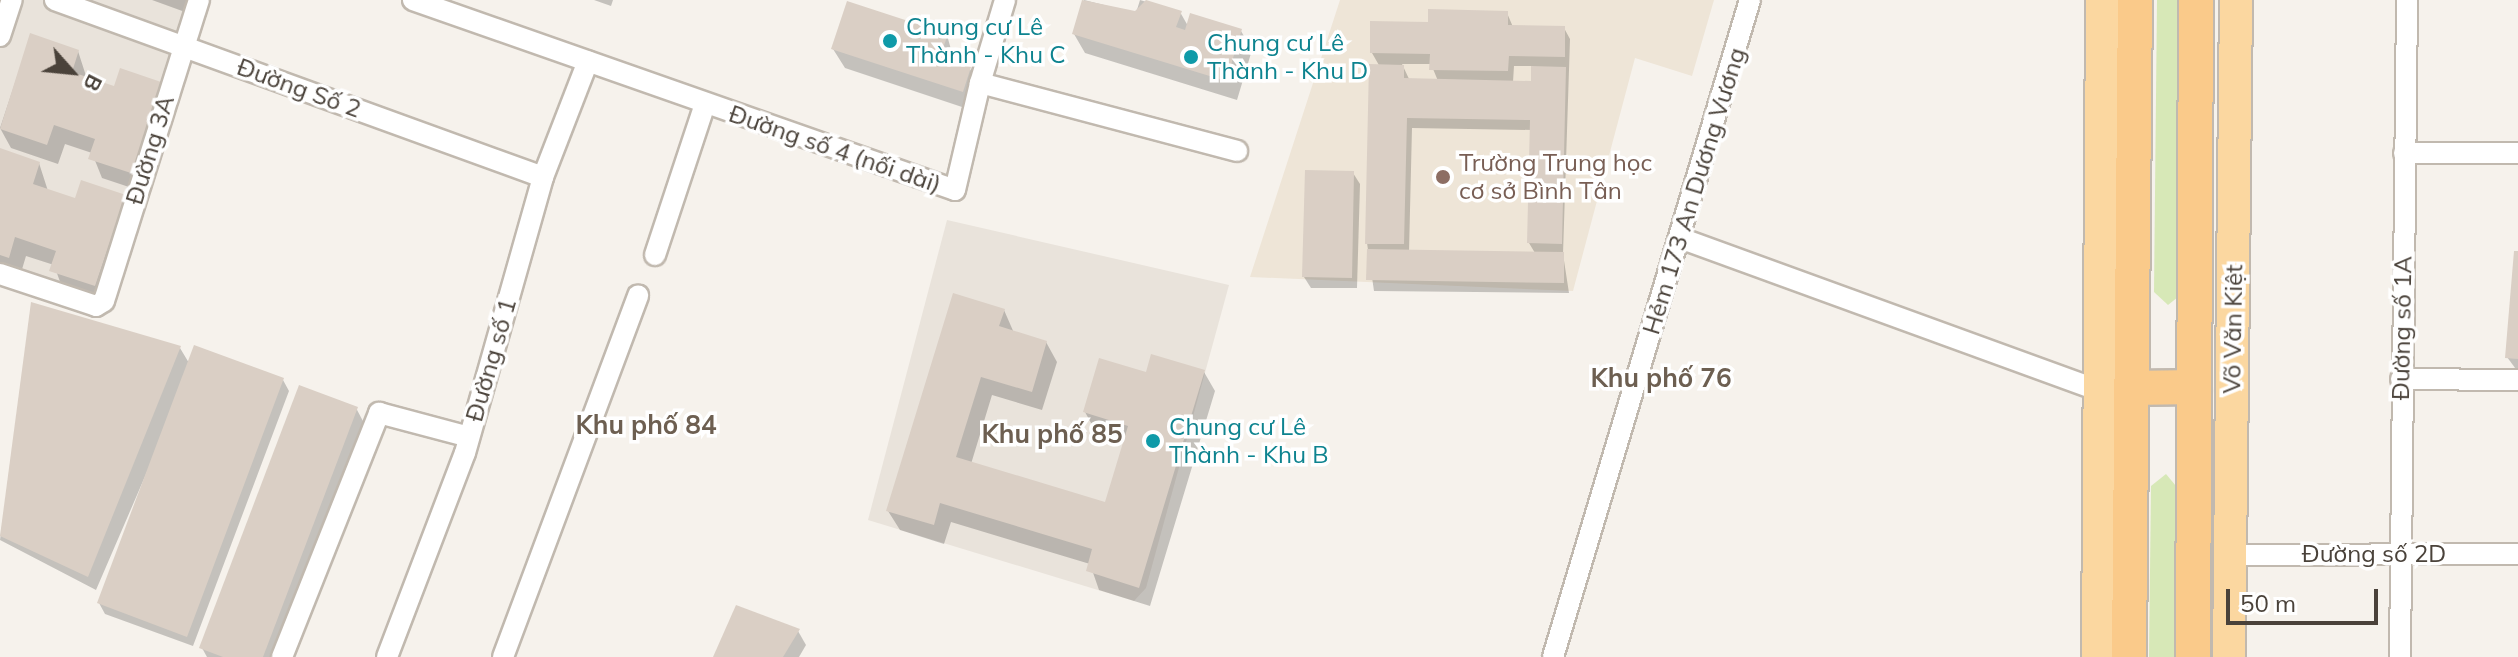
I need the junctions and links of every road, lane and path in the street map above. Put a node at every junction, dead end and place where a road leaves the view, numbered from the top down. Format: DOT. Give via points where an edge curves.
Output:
graph roads {
  1 [pos="12,0"];
  2 [pos="55,0"];
  3 [pos="199,0"];
  4 [pos="413,0"];
  5 [pos="1005,0"];
  6 [pos="1750,0"];
  7 [pos="2102,0"];
  8 [pos="2135,0"];
  9 [pos="2196,0"];
  10 [pos="2236,0"];
  11 [pos="2407,0"];
  12 [pos="0,36"];
  13 [pos="181,45"];
  14 [pos="588,61"];
  15 [pos="980,83"];
  16 [pos="705,104"];
  17 [pos="1237,151"];
  18 [pos="2404,153"];
  19 [pos="2518,153"];
  20 [pos="543,177"];
  21 [pos="1680,238"];
  22 [pos="655,255"];
  23 [pos="0,274"];
  24 [pos="638,295"];
  25 [pos="2401,379"];
  26 [pos="2518,380"];
  27 [pos="2194,387"];
  28 [pos="2117,390"];
  29 [pos="469,437"];
  30 [pos="2400,553"];
  31 [pos="2518,554"];
  32 [pos="2231,555"];
  33 [pos="282,657"];
  34 [pos="387,657"];
  35 [pos="503,657"];
  36 [pos="1553,657"];
  37 [pos="2098,657"];
  38 [pos="2129,657"];
  39 [pos="2193,657"];
  40 [pos="2229,657"];
  41 [pos="2400,657"];
  1 -- 12 [label="street"];
  2 -- 13 [label="street, Đường Số 2"];
  3 -- 13 [label="street, Đường 3A"];
  4 -- 14 [label="street, Đường số 4 (nối dài)"];
  5 -- 15 [label="street"];
  6 -- 21 [label="street, Hẻm 173 An Dương Vương"];
  7 -- 28 [label="main road"];
  8 -- 28 [label="highway"];
  9 -- 27 [label="highway, Võ Văn Kiệt"];
  10 -- 32 [label="main road, Võ Văn Kiệt"];
  11 -- 18 [label="street, Đường số 1A"];
  13 -- 20 [label="street, Đường Số 2"];
  13 -- 23 [label="street, Đường 3A" via="104,301 96,306"];
  14 -- 16 [label="street, Đường số 4 (nối dài)"];
  14 -- 20 [label="street, Đường số 1"];
  15 -- 16 [label="street, Đường số 4 (nối dài)" via="955,190"];
  15 -- 17 [label="street"];
  16 -- 22 [label="street"];
  18 -- 19 [label="street"];
  18 -- 25 [label="street, Đường số 1A"];
  20 -- 29 [label="street, Đường số 1"];
  21 -- 28 [label="street"];
  21 -- 36 [label="street, Hẻm 173 An Dương Vương"];
  24 -- 35 [label="street"];
  25 -- 26 [label="street"];
  25 -- 30 [label="street, Đường số 1A"];
  27 -- 28 [label="highway"];
  27 -- 39 [label="highway, Võ Văn Kiệt"];
  28 -- 37 [label="main road"];
  28 -- 38 [label="highway"];
  29 -- 33 [label="street" via="379,413"];
  29 -- 34 [label="street, Đường số 1"];
  30 -- 31 [label="street, Đường số 2D"];
  30 -- 32 [label="street, Đường số 2D"];
  30 -- 41 [label="street, Đường số 1A"];
  32 -- 40 [label="main road, Võ Văn Kiệt"];
}
